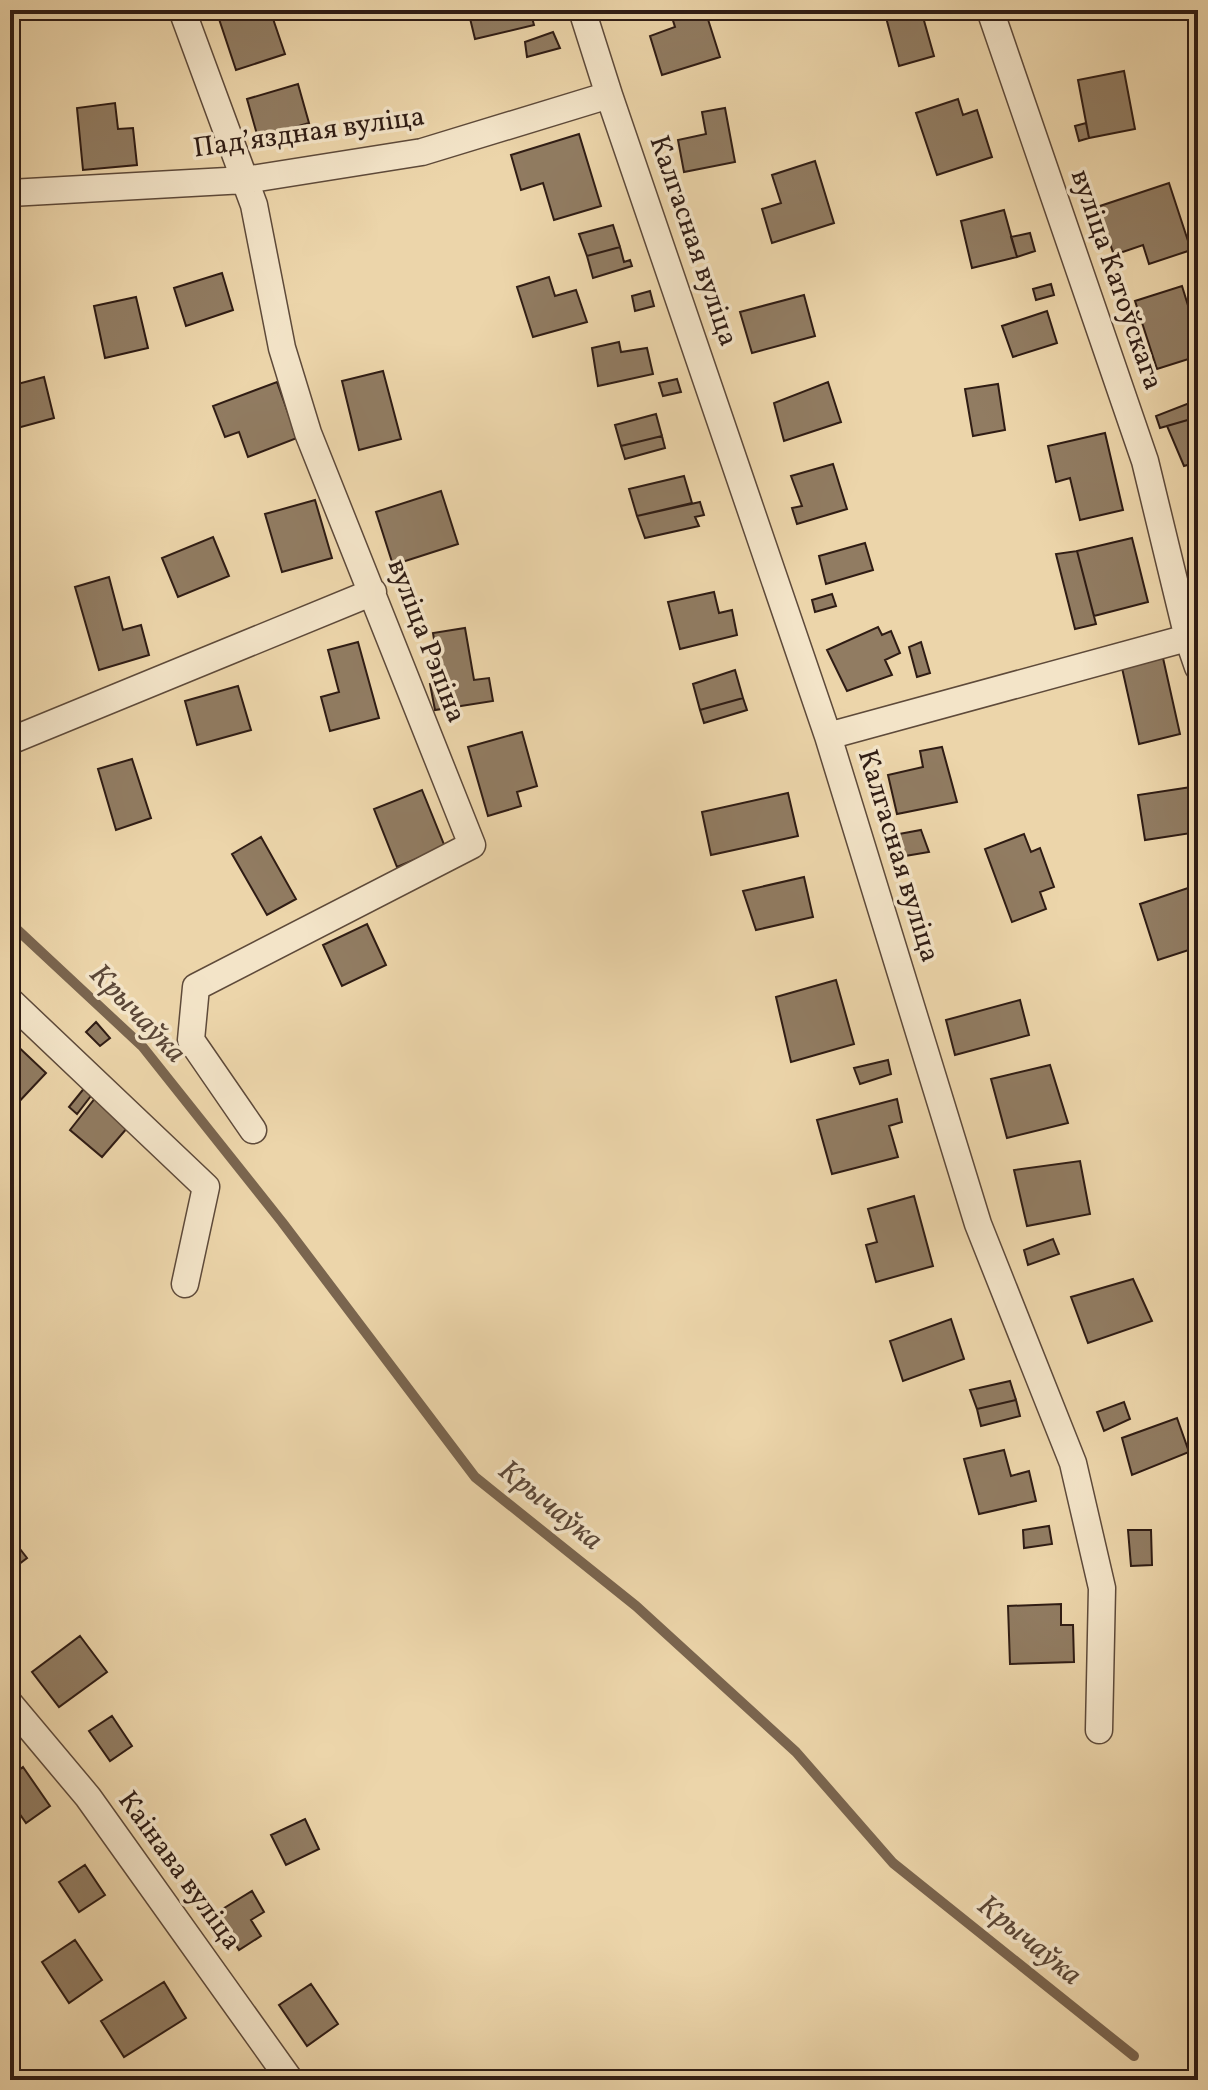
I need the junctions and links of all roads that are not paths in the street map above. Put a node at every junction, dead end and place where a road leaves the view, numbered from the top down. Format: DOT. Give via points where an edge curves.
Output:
graph roads {
  1 [pos="182,10"];
  2 [pos="582,10"];
  3 [pos="990,10"];
  4 [pos="609,95"];
  5 [pos="245,180"];
  6 [pos="10,193"];
  7 [pos="373,592"];
  8 [pos="1193,636"];
  9 [pos="1198,667"];
  10 [pos="828,736"];
  11 [pos="10,741"];
  12 [pos="10,1001"];
  13 [pos="253,1130"];
  14 [pos="185,1284"];
  15 [pos="10,1704"];
  16 [pos="1099,1730"];
  17 [pos="290,2080"];
  1 -- 5 [label="street, вуліца Рэпіна"];
  2 -- 4 [label="street, Калгасная вуліца"];
  3 -- 8 [label="street, вуліца Катоўскага" via="1145,461"];
  4 -- 5 [label="street, Падʼяздная вуліца" via="422,152"];
  4 -- 10 [label="street, Калгасная вуліца"];
  5 -- 6 [label="street, Падʼяздная вуліца"];
  5 -- 7 [label="street, вуліца Рэпіна" via="282,348 308,433"];
  7 -- 11 [label="street"];
  7 -- 13 [label="street, вуліца Рэпіна" via="472,845 196,987 191,1040"];
  8 -- 9 [label="street, вуліца Катоўскага"];
  8 -- 10 [label="street"];
  10 -- 16 [label="street, Калгасная вуліца" via="978,1224 1073,1463 1102,1588"];
  12 -- 14 [label="street" via="206,1187"];
  15 -- 17 [label="street, Каінава вуліца" via="88,1797"];
}
